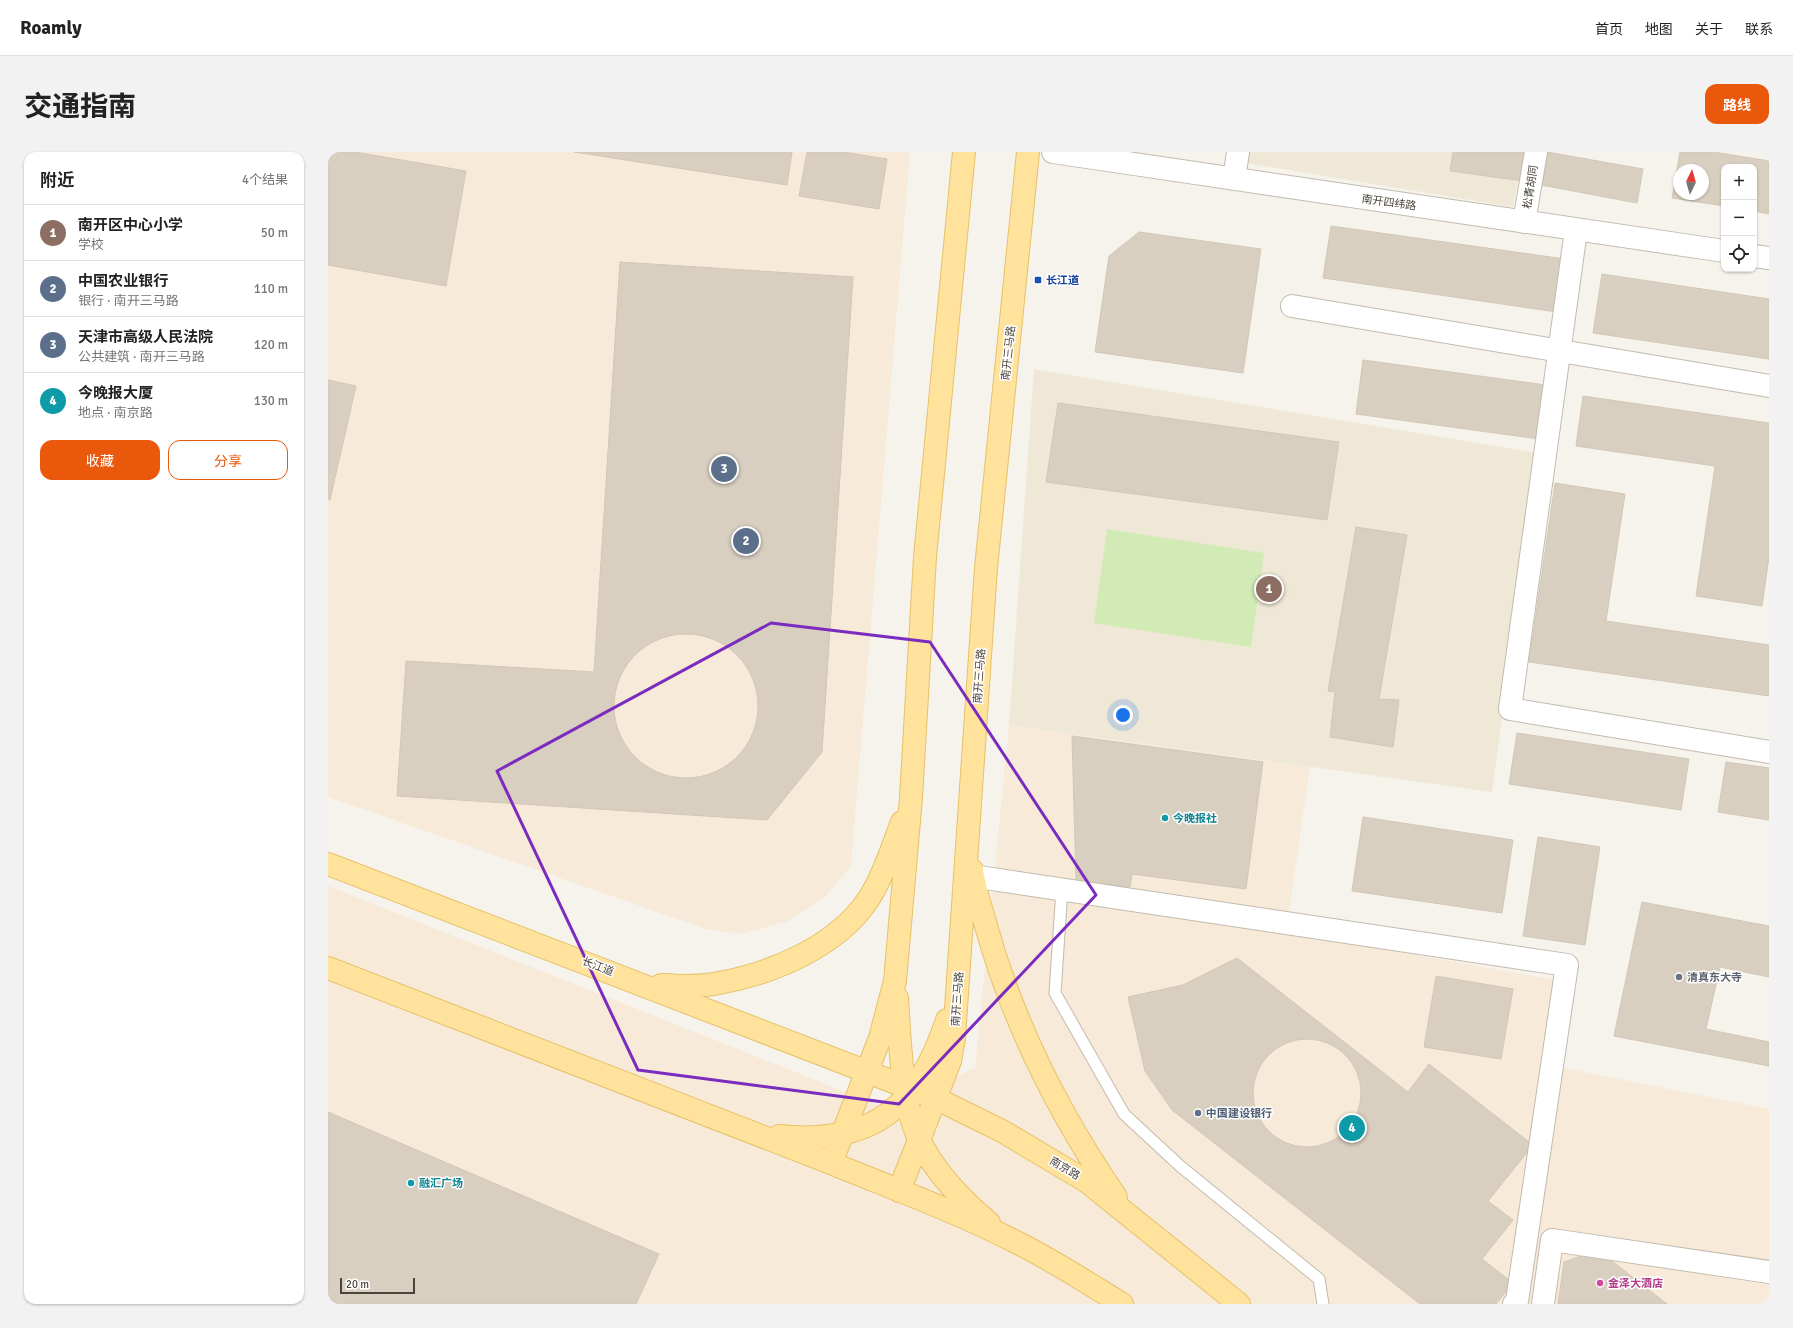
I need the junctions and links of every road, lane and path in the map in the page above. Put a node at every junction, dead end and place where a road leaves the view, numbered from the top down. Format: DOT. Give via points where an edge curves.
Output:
graph roads {
  1 [pos="964,152"];
  2 [pos="1028,152"];
  3 [pos="1053,152"];
  4 [pos="1238,152"];
  5 [pos="1536,152"];
  6 [pos="1234,179"];
  7 [pos="1524,222"];
  8 [pos="1576,230"];
  9 [pos="1721,251"];
  10 [pos="1757,256"];
  11 [pos="1769,258"];
  12 [pos="1292,306"];
  13 [pos="1560,351"];
  14 [pos="1769,386"];
  15 [pos="1769,752"];
  16 [pos="911,798"];
  17 [pos="967,841"];
  18 [pos="328,864"];
  19 [pos="972,876"];
  20 [pos="1062,889"];
  21 [pos="896,967"];
  22 [pos="328,968"];
  23 [pos="958,978"];
  24 [pos="646,985"];
  25 [pos="866,1071"];
  26 [pos="909,1090"];
  27 [pos="935,1098"];
  28 [pos="746,1130"];
  29 [pos="842,1134"];
  30 [pos="919,1139"];
  31 [pos="831,1163"];
  32 [pos="899,1191"];
  33 [pos="1129,1216"];
  34 [pos="1013,1240"];
  35 [pos="1769,1272"];
  36 [pos="1122,1304"];
  37 [pos="1240,1304"];
  38 [pos="1323,1304"];
  39 [pos="1514,1304"];
  40 [pos="1542,1304"];
  1 -- 16 [label="main road" via="924,557"];
  2 -- 17 [label="main road, 南开三马路" via="986,568"];
  3 -- 6 [label="street, 南开四纬路"];
  4 -- 6 [label="street"];
  5 -- 7 [label="street, 松青胡同"];
  6 -- 7 [label="street, 南开四纬路"];
  7 -- 8 [label="street, 南开四纬路"];
  8 -- 9 [label="street, 南开四纬路"];
  8 -- 13 [label="street"];
  10 -- 11 [label="street"];
  12 -- 13 [label="street"];
  13 -- 14 [label="street"];
  13 -- 15 [label="street" via="1510,709"];
  16 -- 21 [label="main road"];
  16 -- 24 [label="main road" via="883,870 868,900 851,922 831,937 807,952 778,965 719,983 692,986"];
  17 -- 19 [label="main road"];
  17 -- 23 [label="main road, 南开三马路"];
  18 -- 24 [label="main road, 长江道"];
  19 -- 20 [label="street"];
  19 -- 33 [label="main road" via="998,967 1035,1056 1090,1159"];
  20 -- 38 [label="lane" via="1055,993 1124,1114 1180,1166 1319,1279"];
  20 -- 39 [label="street" via="1567,965 1517,1301"];
  21 -- 25 [label="main road" via="895,981 880,1038"];
  21 -- 26 [label="main road" via="899,1034"];
  22 -- 28 [label="main road"];
  23 -- 26 [label="main road" via="940,1040 927,1067"];
  23 -- 27 [label="main road, 南开三马路" via="950,1061"];
  24 -- 25 [label="main road, 长江道"];
  25 -- 26 [label="main road, 南京路"];
  25 -- 29 [label="main road"];
  26 -- 27 [label="main road, 南京路"];
  26 -- 29 [label="main road" via="898,1107 870,1126"];
  26 -- 30 [label="main road" via="911,1117"];
  27 -- 30 [label="main road, 南开三马路"];
  27 -- 33 [label="main road, 南京路" via="1002,1131 1086,1181"];
  28 -- 29 [label="main road" via="790,1137 830,1137"];
  28 -- 31 [label="main road"];
  29 -- 31 [label="main road"];
  30 -- 32 [label="main road, 南开三马路"];
  30 -- 34 [label="main road" via="929,1158 961,1197 976,1212"];
  31 -- 32 [label="main road"];
  32 -- 34 [label="main road"];
  33 -- 37 [label="main road, 南京路"];
  34 -- 36 [label="main road" via="1048,1258"];
  35 -- 40 [label="street" via="1552,1240"];
}
